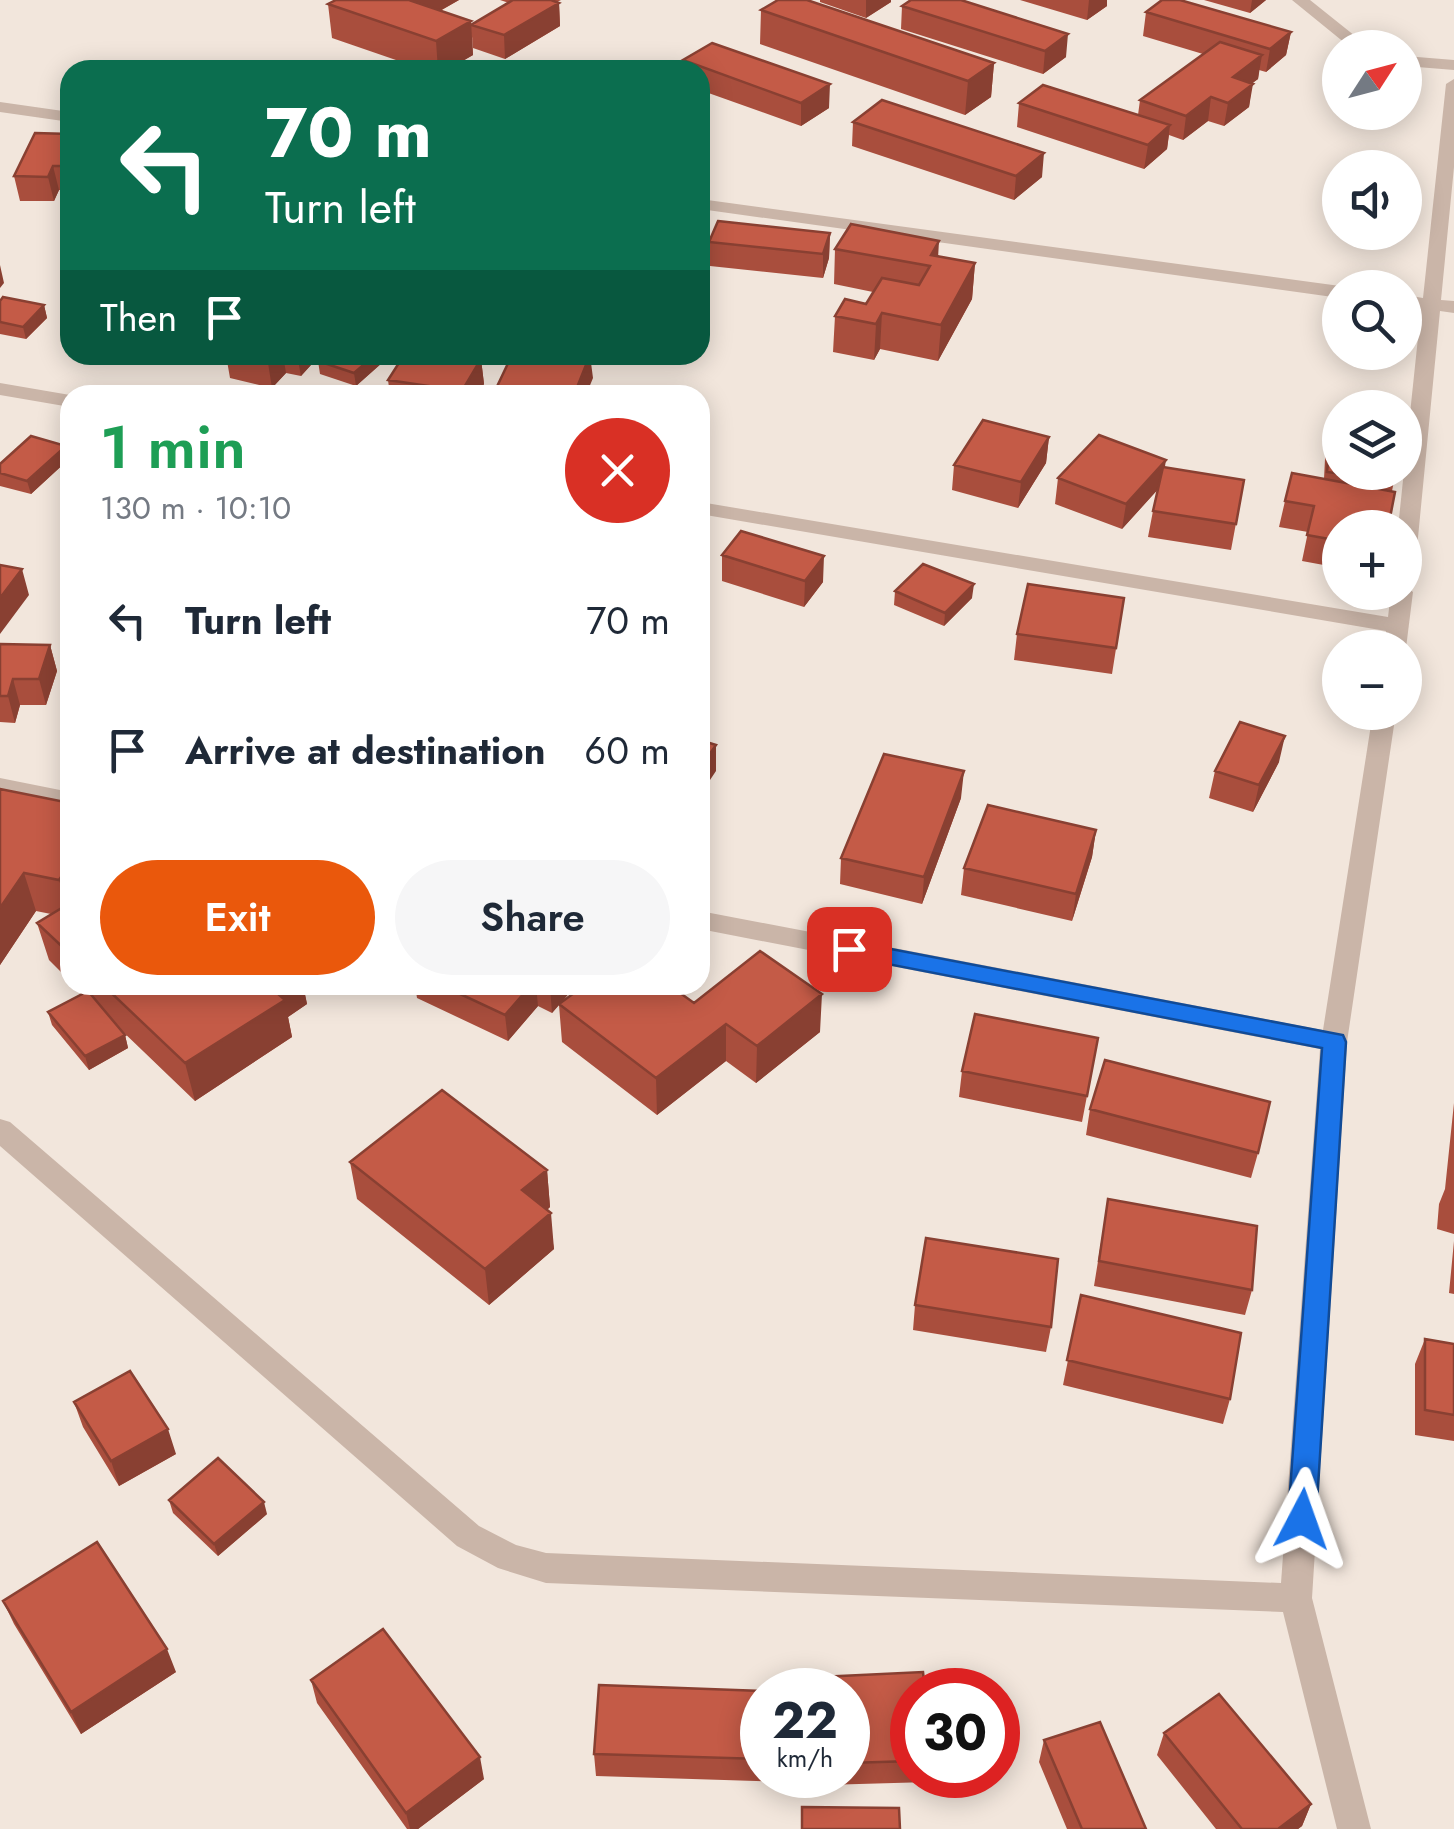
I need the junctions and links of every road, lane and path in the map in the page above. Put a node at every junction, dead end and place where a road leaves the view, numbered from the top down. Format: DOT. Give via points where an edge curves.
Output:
graph roads {
  1 [pos="1300,0"];
  2 [pos="1339,30"];
  3 [pos="1422,62"];
  4 [pos="1454,65"];
  5 [pos="1454,84"];
  6 [pos="0,107"];
  7 [pos="60,115"];
  8 [pos="710,205"];
  9 [pos="1322,290"];
  10 [pos="1422,303"];
  11 [pos="1430,304"];
  12 [pos="1454,308"];
  13 [pos="0,389"];
  14 [pos="60,399"];
  15 [pos="710,510"];
  16 [pos="1410,510"];
  17 [pos="1359,630"];
  18 [pos="1382,730"];
  19 [pos="0,786"];
  20 [pos="60,798"];
  21 [pos="710,922"];
  22 [pos="1334,1042"];
  23 [pos="0,1130"];
  24 [pos="1296,1598"];
  25 [pos="1354,1829"];
  1 -- 2 [label="street"];
  3 -- 4 [label="street"];
  5 -- 11 [label="street"];
  6 -- 7 [label="street"];
  8 -- 9 [label="street"];
  10 -- 11 [label="street"];
  11 -- 12 [label="street"];
  11 -- 16 [label="street"];
  13 -- 14 [label="street"];
  15 -- 17 [label="street"];
  18 -- 22 [label="street"];
  19 -- 20 [label="street"];
  21 -- 22 [label="street"];
  22 -- 24 [label="street"];
  23 -- 24 [label="street" via="468,1536 510,1558 546,1568"];
  24 -- 25 [label="street"];
}
